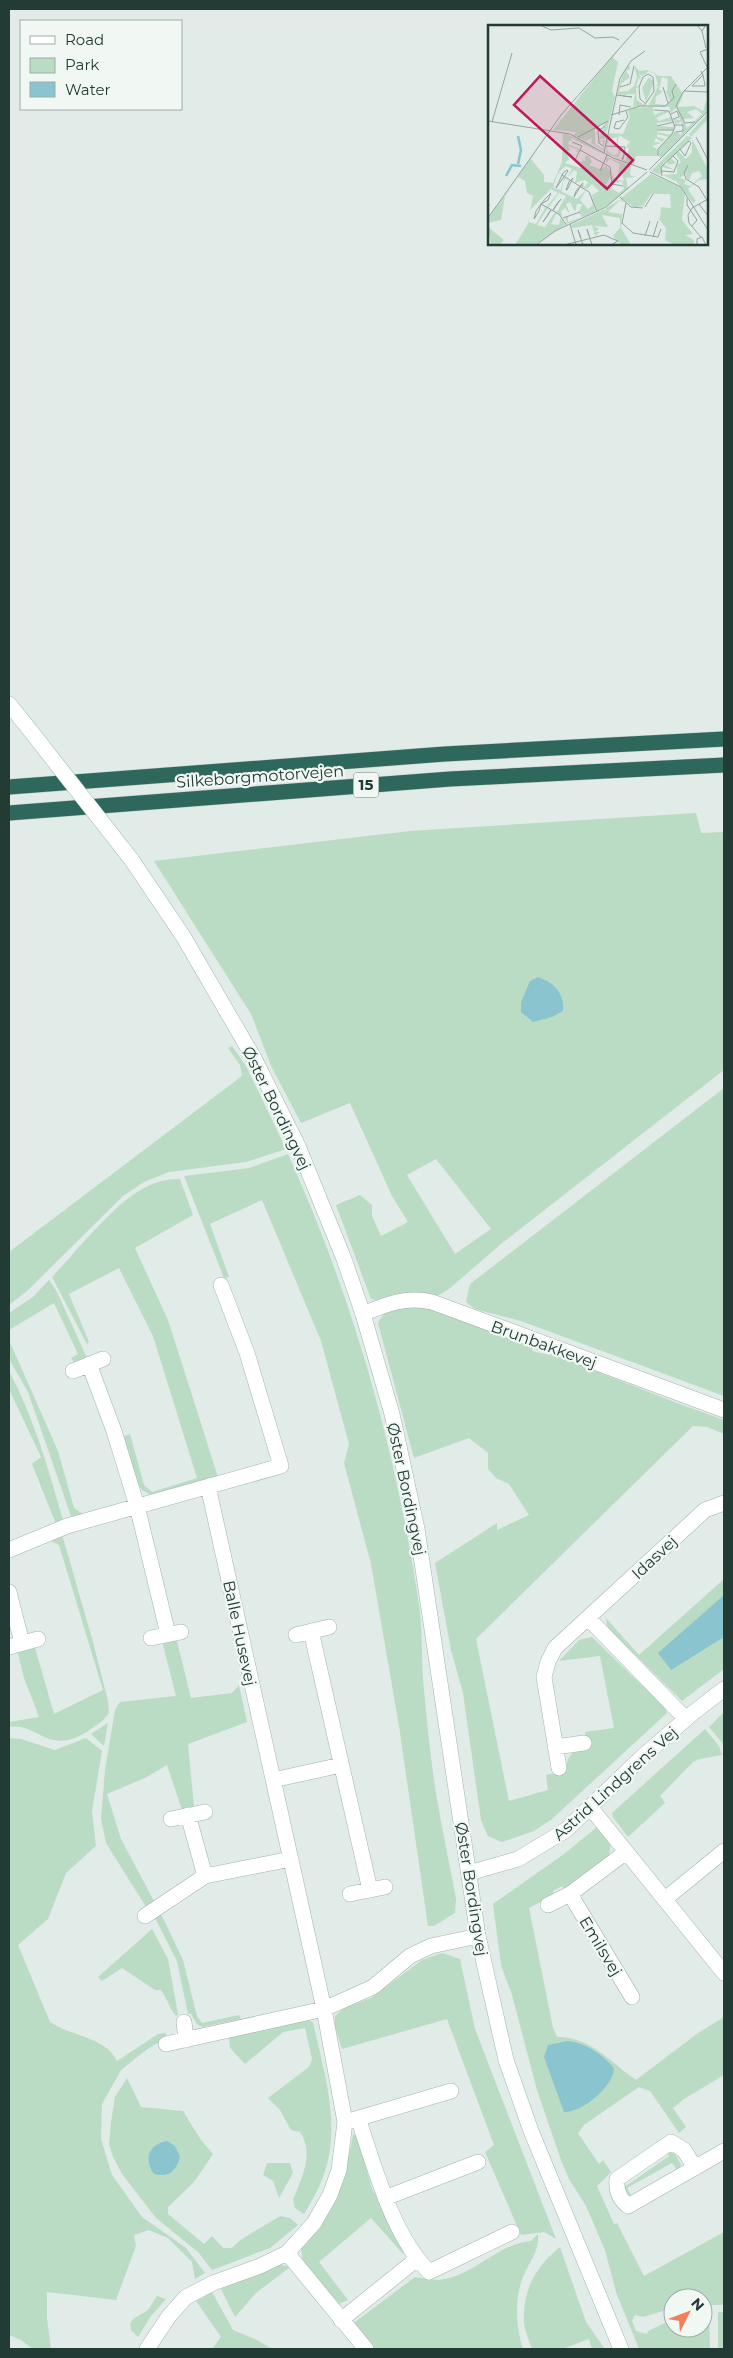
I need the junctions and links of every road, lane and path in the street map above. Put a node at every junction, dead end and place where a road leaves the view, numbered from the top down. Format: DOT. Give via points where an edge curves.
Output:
graph roads {
  1 [pos="9,704"];
  2 [pos="724,739"];
  3 [pos="724,765"];
  4 [pos="9,787"];
  5 [pos="9,813"];
  6 [pos="221,1285"];
  7 [pos="363,1314"];
  8 [pos="103,1359"];
  9 [pos="89,1364"];
  10 [pos="73,1371"];
  11 [pos="724,1410"];
  12 [pos="208,1486"];
  13 [pos="724,1503"];
  14 [pos="137,1506"];
  15 [pos="9,1550"];
  16 [pos="9,1592"];
  17 [pos="588,1618"];
  18 [pos="329,1627"];
  19 [pos="310,1631"];
  20 [pos="296,1635"];
  21 [pos="150,1638"];
  22 [pos="38,1639"];
  23 [pos="16,1645"];
  24 [pos="724,1689"];
  25 [pos="686,1719"];
  26 [pos="584,1742"];
  27 [pos="555,1747"];
  28 [pos="341,1765"];
  29 [pos="558,1768"];
  30 [pos="273,1780"];
  31 [pos="590,1807"];
  32 [pos="205,1812"];
  33 [pos="188,1815"];
  34 [pos="171,1819"];
  35 [pos="724,1851"];
  36 [pos="626,1852"];
  37 [pos="291,1859"];
  38 [pos="469,1873"];
  39 [pos="205,1876"];
  40 [pos="385,1886"];
  41 [pos="370,1890"];
  42 [pos="350,1894"];
  43 [pos="570,1894"];
  44 [pos="665,1899"];
  45 [pos="548,1905"];
  46 [pos="146,1916"];
  47 [pos="478,1936"];
  48 [pos="724,1973"];
  49 [pos="632,1997"];
  50 [pos="324,2009"];
  51 [pos="184,2022"];
  52 [pos="186,2040"];
  53 [pos="166,2044"];
  54 [pos="451,2091"];
  55 [pos="352,2120"];
  56 [pos="724,2151"];
  57 [pos="478,2162"];
  58 [pos="695,2168"];
  59 [pos="385,2198"];
  60 [pos="512,2232"];
  61 [pos="287,2253"];
  62 [pos="417,2259"];
  63 [pos="341,2320"];
  64 [pos="147,2349"];
  65 [pos="366,2349"];
  66 [pos="621,2349"];
  1 -- 7 [label="street, Øster Bordingvej, bridge" via="131,859 183,936 255,1060 298,1146"];
  2 -- 4 [label="highway, Silkeborgmotorvejen / 15" via="435,754"];
  3 -- 5 [label="highway, Silkeborgmotorvejen / 15" via="450,779"];
  6 -- 12 [label="street" via="248,1353 281,1466"];
  7 -- 11 [label="street, Brunbakkevej" via="394,1302 419,1299 432,1302"];
  7 -- 38 [label="street, Øster Bordingvej" via="392,1414 417,1529"];
  8 -- 9 [label="street"];
  9 -- 10 [label="street"];
  9 -- 14 [label="street"];
  12 -- 14 [label="street"];
  12 -- 30 [label="street, Balle Husevej"];
  13 -- 17 [label="street, Idasvej" via="705,1510"];
  14 -- 15 [label="street" via="67,1526"];
  14 -- 21 [label="street" via="174,1633"];
  16 -- 23 [label="street"];
  17 -- 25 [label="street"];
  17 -- 27 [label="street, Idasvej" via="555,1648 544,1677"];
  18 -- 19 [label="street"];
  19 -- 20 [label="street"];
  19 -- 28 [label="street"];
  22 -- 23 [label="street"];
  24 -- 25 [label="street, Astrid Lindgrens Vej"];
  25 -- 31 [label="street, Astrid Lindgrens Vej"];
  26 -- 27 [label="street"];
  27 -- 29 [label="street, Idasvej"];
  28 -- 30 [label="street"];
  28 -- 41 [label="street"];
  30 -- 37 [label="street, Balle Husevej"];
  31 -- 36 [label="street"];
  31 -- 38 [label="street, Astrid Lindgrens Vej" via="566,1830 542,1846 518,1859"];
  32 -- 33 [label="street"];
  33 -- 34 [label="street"];
  33 -- 39 [label="street"];
  35 -- 44 [label="street"];
  36 -- 43 [label="street"];
  36 -- 44 [label="street"];
  37 -- 39 [label="street"];
  37 -- 50 [label="street, Balle Husevej"];
  38 -- 47 [label="street, Øster Bordingvej"];
  39 -- 46 [label="street"];
  40 -- 41 [label="street"];
  41 -- 42 [label="street"];
  43 -- 45 [label="street"];
  43 -- 49 [label="street, Emilsvej"];
  44 -- 48 [label="street"];
  47 -- 50 [label="street" via="431,1946 410,1956 373,1987"];
  47 -- 66 [label="street, Øster Bordingvej" via="506,2060 531,2131"];
  50 -- 52 [label="street"];
  50 -- 55 [label="street, Balle Husevej"];
  51 -- 52 [label="street"];
  52 -- 53 [label="street"];
  54 -- 55 [label="street"];
  55 -- 59 [label="street, Balle Husevej"];
  55 -- 61 [label="street, Balle Husevej" via="330,2195 314,2223"];
  56 -- 58 [label="street"];
  57 -- 59 [label="street"];
  58 -- 58 [label="street" via="628,2206 616,2190 616,2179 671,2142 684,2150"];
  59 -- 62 [label="street, Balle Husevej"];
  60 -- 62 [label="street" via="429,2272"];
  61 -- 63 [label="street"];
  61 -- 64 [label="street, Balle Husevej" via="186,2297 168,2316"];
  62 -- 63 [label="street"];
  63 -- 65 [label="street"];
}
